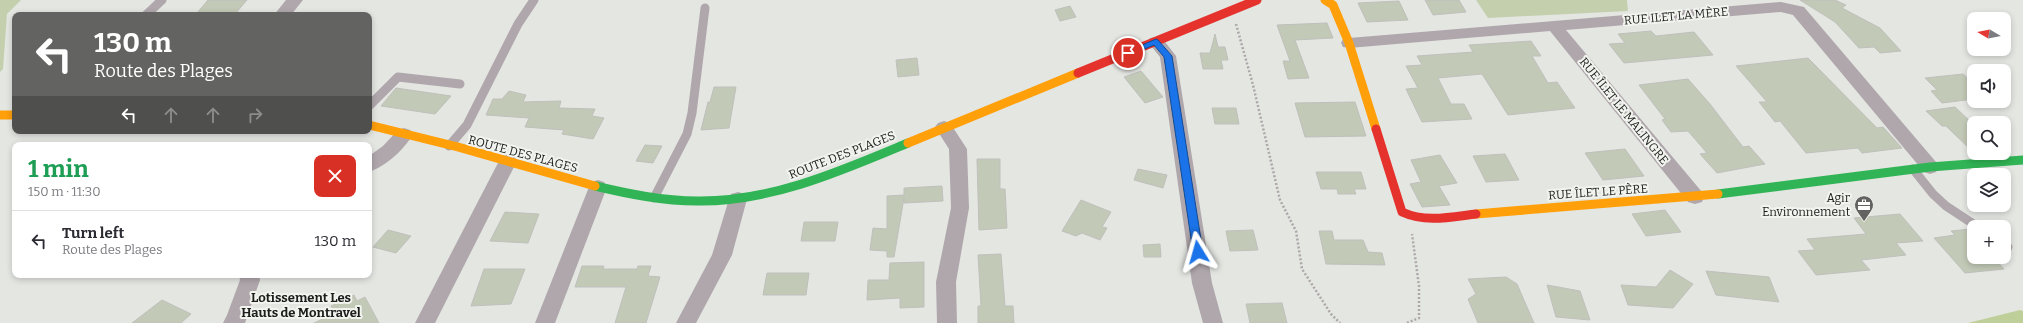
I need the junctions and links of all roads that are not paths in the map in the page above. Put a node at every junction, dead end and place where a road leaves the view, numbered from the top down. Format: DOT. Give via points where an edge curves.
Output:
graph roads {
  1 [pos="162,0"];
  2 [pos="295,0"];
  3 [pos="534,0"];
  4 [pos="1257,0"];
  5 [pos="1325,0"];
  6 [pos="705,8"];
  7 [pos="149,12"];
  8 [pos="285,12"];
  9 [pos="1554,26"];
  10 [pos="1156,42"];
  11 [pos="1350,43"];
  12 [pos="460,84"];
  13 [pos="372,103"];
  14 [pos="0,115"];
  15 [pos="12,115"];
  16 [pos="372,126"];
  17 [pos="944,127"];
  18 [pos="404,134"];
  19 [pos="449,146"];
  20 [pos="2023,160"];
  21 [pos="508,161"];
  22 [pos="372,163"];
  23 [pos="1930,166"];
  24 [pos="1913,169"];
  25 [pos="598,187"];
  26 [pos="1694,197"];
  27 [pos="654,198"];
  28 [pos="738,199"];
  29 [pos="1967,220"];
  30 [pos="250,278"];
  31 [pos="233,323"];
  32 [pos="425,323"];
  33 [pos="545,323"];
  34 [pos="686,323"];
  35 [pos="947,323"];
  36 [pos="1213,323"];
  1 -- 7 [label="lane"];
  2 -- 8 [label="street"];
  3 -- 19 [label="lane" via="518,24 467,125"];
  4 -- 10 [label="street, ROUTE DES PLAGES"];
  5 -- 11 [label="street" via="1333,5"];
  6 -- 27 [label="lane" via="687,134"];
  9 -- 11 [label="street, RUE ILET LA MÈRE"];
  9 -- 23 [label="street, RUE ILET LA MÈRE" via="1781,7 1798,11"];
  9 -- 26 [label="street, RUE ÎLET LE MALINGRE"];
  10 -- 17 [label="street, ROUTE DES PLAGES"];
  10 -- 36 [label="street" via="1168,56 1202,283"];
  11 -- 26 [label="street, RUE ÎLET LE PÈRE" via="1402,212 1410,217"];
  12 -- 13 [label="lane" via="398,77"];
  14 -- 15 [label="street"];
  16 -- 18 [label="street, ROUTE DES PLAGES"];
  17 -- 28 [label="street, ROUTE DES PLAGES" via="833,174"];
  17 -- 35 [label="street" via="958,149 960,208 946,282"];
  18 -- 19 [label="street, ROUTE DES PLAGES"];
  18 -- 22 [label="street" via="389,152"];
  19 -- 21 [label="street, ROUTE DES PLAGES"];
  20 -- 23 [label="street, RUE ÎLET LE PÈRE"];
  21 -- 25 [label="street, ROUTE DES PLAGES"];
  21 -- 32 [label="street"];
  23 -- 24 [label="street, RUE ÎLET LE PÈRE"];
  24 -- 26 [label="street, RUE ÎLET LE PÈRE"];
  24 -- 29 [label="lane" via="1933,194"];
  25 -- 27 [label="street, ROUTE DES PLAGES"];
  25 -- 33 [label="street"];
  27 -- 28 [label="street, ROUTE DES PLAGES" via="694,201"];
  28 -- 34 [label="street" via="722,255"];
  30 -- 31 [label="street"];
}
